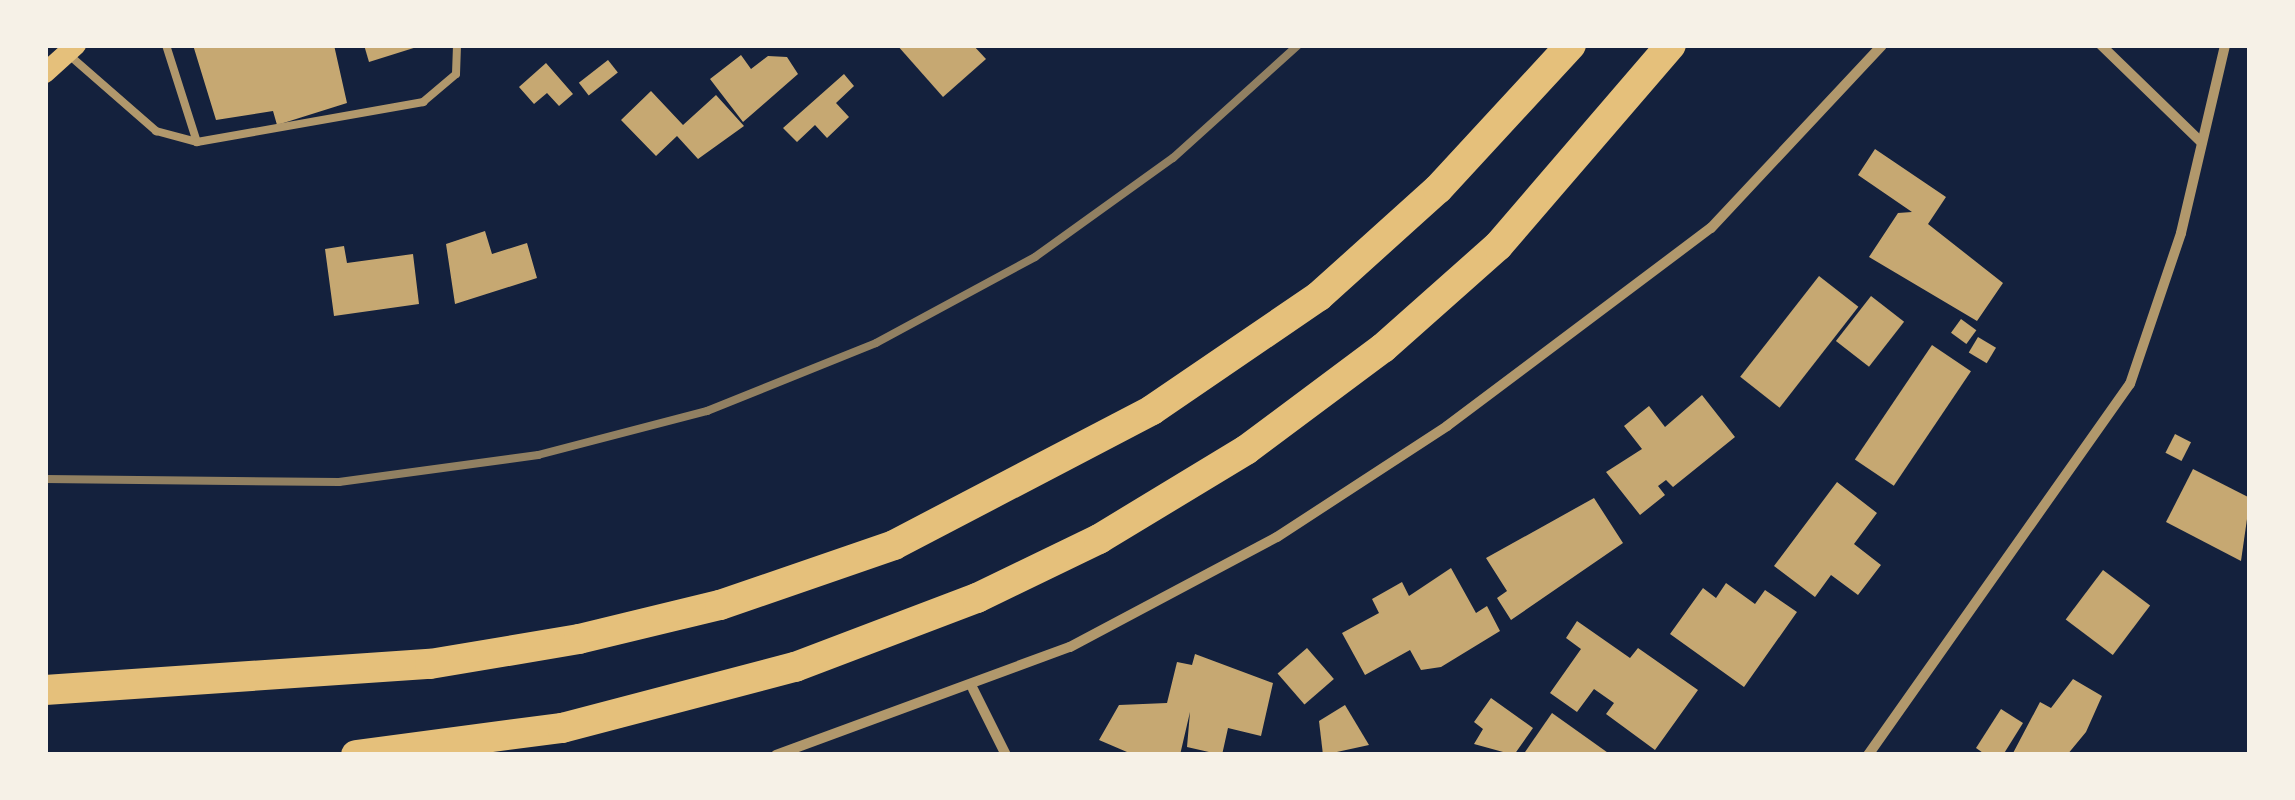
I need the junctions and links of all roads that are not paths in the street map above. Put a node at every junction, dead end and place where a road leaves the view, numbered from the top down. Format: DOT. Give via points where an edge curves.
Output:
graph roads {
  1 [pos="166,45"];
  2 [pos="457,45"];
  3 [pos="1571,45"];
  4 [pos="1672,45"];
  5 [pos="1882,45"];
  6 [pos="2101,45"];
  7 [pos="2225,45"];
  8 [pos="73,50"];
  9 [pos="45,73"];
  10 [pos="197,142"];
  11 [pos="2201,142"];
  12 [pos="972,689"];
  13 [pos="45,690"];
  14 [pos="356,755"];
  15 [pos="776,755"];
  16 [pos="1006,755"];
  17 [pos="1868,755"];
  1 -- 10 [label="lane"];
  2 -- 10 [label="lane" via="456,74 423,102"];
  3 -- 13 [label="highway" via="1438,189 1318,296 1152,410 894,545 720,605 580,639 430,664"];
  4 -- 14 [label="highway" via="1498,246 1383,348 1246,450 1099,539 795,667 562,728"];
  5 -- 12 [label="street" via="1710,228 1447,426 1162,602"];
  6 -- 11 [label="street"];
  7 -- 11 [label="street"];
  8 -- 9 [label="main road"];
  8 -- 10 [label="lane" via="156,131"];
  11 -- 17 [label="street" via="2130,384"];
  12 -- 15 [label="street"];
  12 -- 16 [label="street"];
}
